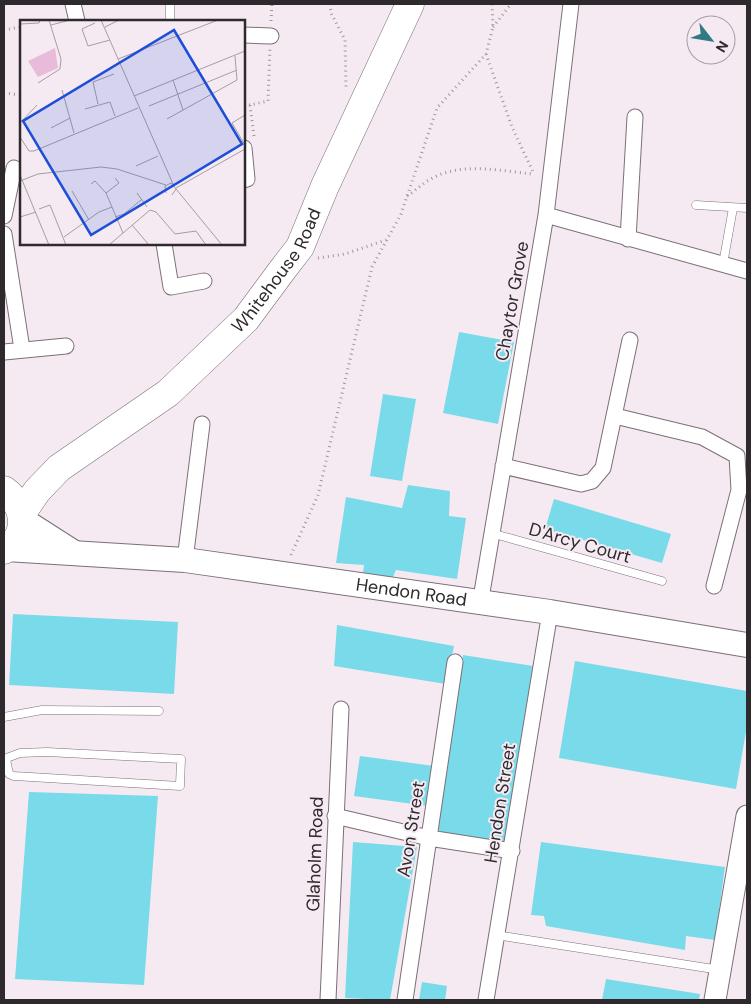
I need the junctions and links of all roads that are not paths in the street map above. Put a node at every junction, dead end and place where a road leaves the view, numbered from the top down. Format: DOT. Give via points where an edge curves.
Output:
graph roads {
  1 [pos="73,4"];
  2 [pos="170,4"];
  3 [pos="410,4"];
  4 [pos="571,4"];
  5 [pos="77,20"];
  6 [pos="170,20"];
  7 [pos="245,36"];
  8 [pos="271,36"];
  9 [pos="635,117"];
  10 [pos="245,158"];
  11 [pos="13,168"];
  12 [pos="245,180"];
  13 [pos="696,205"];
  14 [pos="733,208"];
  15 [pos="747,208"];
  16 [pos="4,216"];
  17 [pos="546,216"];
  18 [pos="4,234"];
  19 [pos="628,239"];
  20 [pos="164,245"];
  21 [pos="723,264"];
  22 [pos="747,271"];
  23 [pos="204,281"];
  24 [pos="630,340"];
  25 [pos="66,346"];
  26 [pos="22,349"];
  27 [pos="4,352"];
  28 [pos="615,416"];
  29 [pos="202,424"];
  30 [pos="503,466"];
  31 [pos="59,468"];
  32 [pos="4,484"];
  33 [pos="4,490"];
  34 [pos="23,517"];
  35 [pos="491,533"];
  36 [pos="5,550"];
  37 [pos="73,552"];
  38 [pos="185,560"];
  39 [pos="662,581"];
  40 [pos="714,586"];
  41 [pos="480,604"];
  42 [pos="550,612"];
  43 [pos="747,645"];
  44 [pos="455,662"];
  45 [pos="341,709"];
  46 [pos="159,711"];
  47 [pos="4,717"];
  48 [pos="5,759"];
  49 [pos="335,816"];
  50 [pos="747,816"];
  51 [pos="429,838"];
  52 [pos="512,851"];
  53 [pos="496,935"];
  54 [pos="720,970"];
  55 [pos="328,1000"];
  56 [pos="405,1000"];
  57 [pos="486,1000"];
  58 [pos="714,1000"];
  1 -- 5 [label="street"];
  2 -- 6 [label="lane"];
  3 -- 31 [label="highway, Whitehouse Road" via="300,247 246,319 168,393"];
  4 -- 17 [label="street, Chaytor Grove"];
  7 -- 8 [label="street"];
  9 -- 19 [label="street"];
  10 -- 12 [label="street"];
  11 -- 16 [label="street"];
  13 -- 14 [label="lane"];
  14 -- 15 [label="lane"];
  14 -- 21 [label="lane"];
  17 -- 19 [label="street"];
  17 -- 30 [label="street, Chaytor Grove"];
  18 -- 26 [label="street"];
  19 -- 21 [label="street"];
  20 -- 23 [label="street" via="171,287"];
  21 -- 22 [label="street"];
  24 -- 28 [label="street"];
  25 -- 26 [label="street"];
  26 -- 27 [label="street"];
  28 -- 30 [label="street" via="603,468 592,481 581,484"];
  28 -- 40 [label="street" via="702,436 737,456 739,490"];
  29 -- 38 [label="street"];
  30 -- 35 [label="street, Chaytor Grove"];
  31 -- 32 [label="highway, Whitehouse Road"];
  31 -- 34 [label="highway, Whitehouse Road"];
  33 -- 34 [label="highway" via="18,504"];
  34 -- 36 [label="highway, Whitehouse Road" via="20,533"];
  34 -- 37 [label="main road, Hendon Road"];
  35 -- 39 [label="lane, D'Arcy Court"];
  35 -- 41 [label="street, Chaytor Grove"];
  36 -- 37 [label="main road, Hendon Road"];
  37 -- 38 [label="main road, Hendon Road"];
  38 -- 41 [label="main road, Hendon Road"];
  41 -- 42 [label="main road, Hendon Road"];
  42 -- 43 [label="main road, Hendon Road"];
  42 -- 52 [label="street, Hendon Street"];
  44 -- 51 [label="street, Avon Street"];
  45 -- 49 [label="street, Glaholm Road"];
  46 -- 47 [label="lane" via="42,710"];
  48 -- 48 [label="lane" via="47,752 181,759 180,786 14,776 8,774"];
  49 -- 51 [label="street"];
  49 -- 55 [label="street, Glaholm Road"];
  50 -- 54 [label="street"];
  51 -- 52 [label="street"];
  51 -- 56 [label="street, Avon Street"];
  52 -- 53 [label="street, Hendon Street"];
  53 -- 54 [label="lane"];
  53 -- 57 [label="street, Hendon Street"];
  54 -- 58 [label="street"];
}
